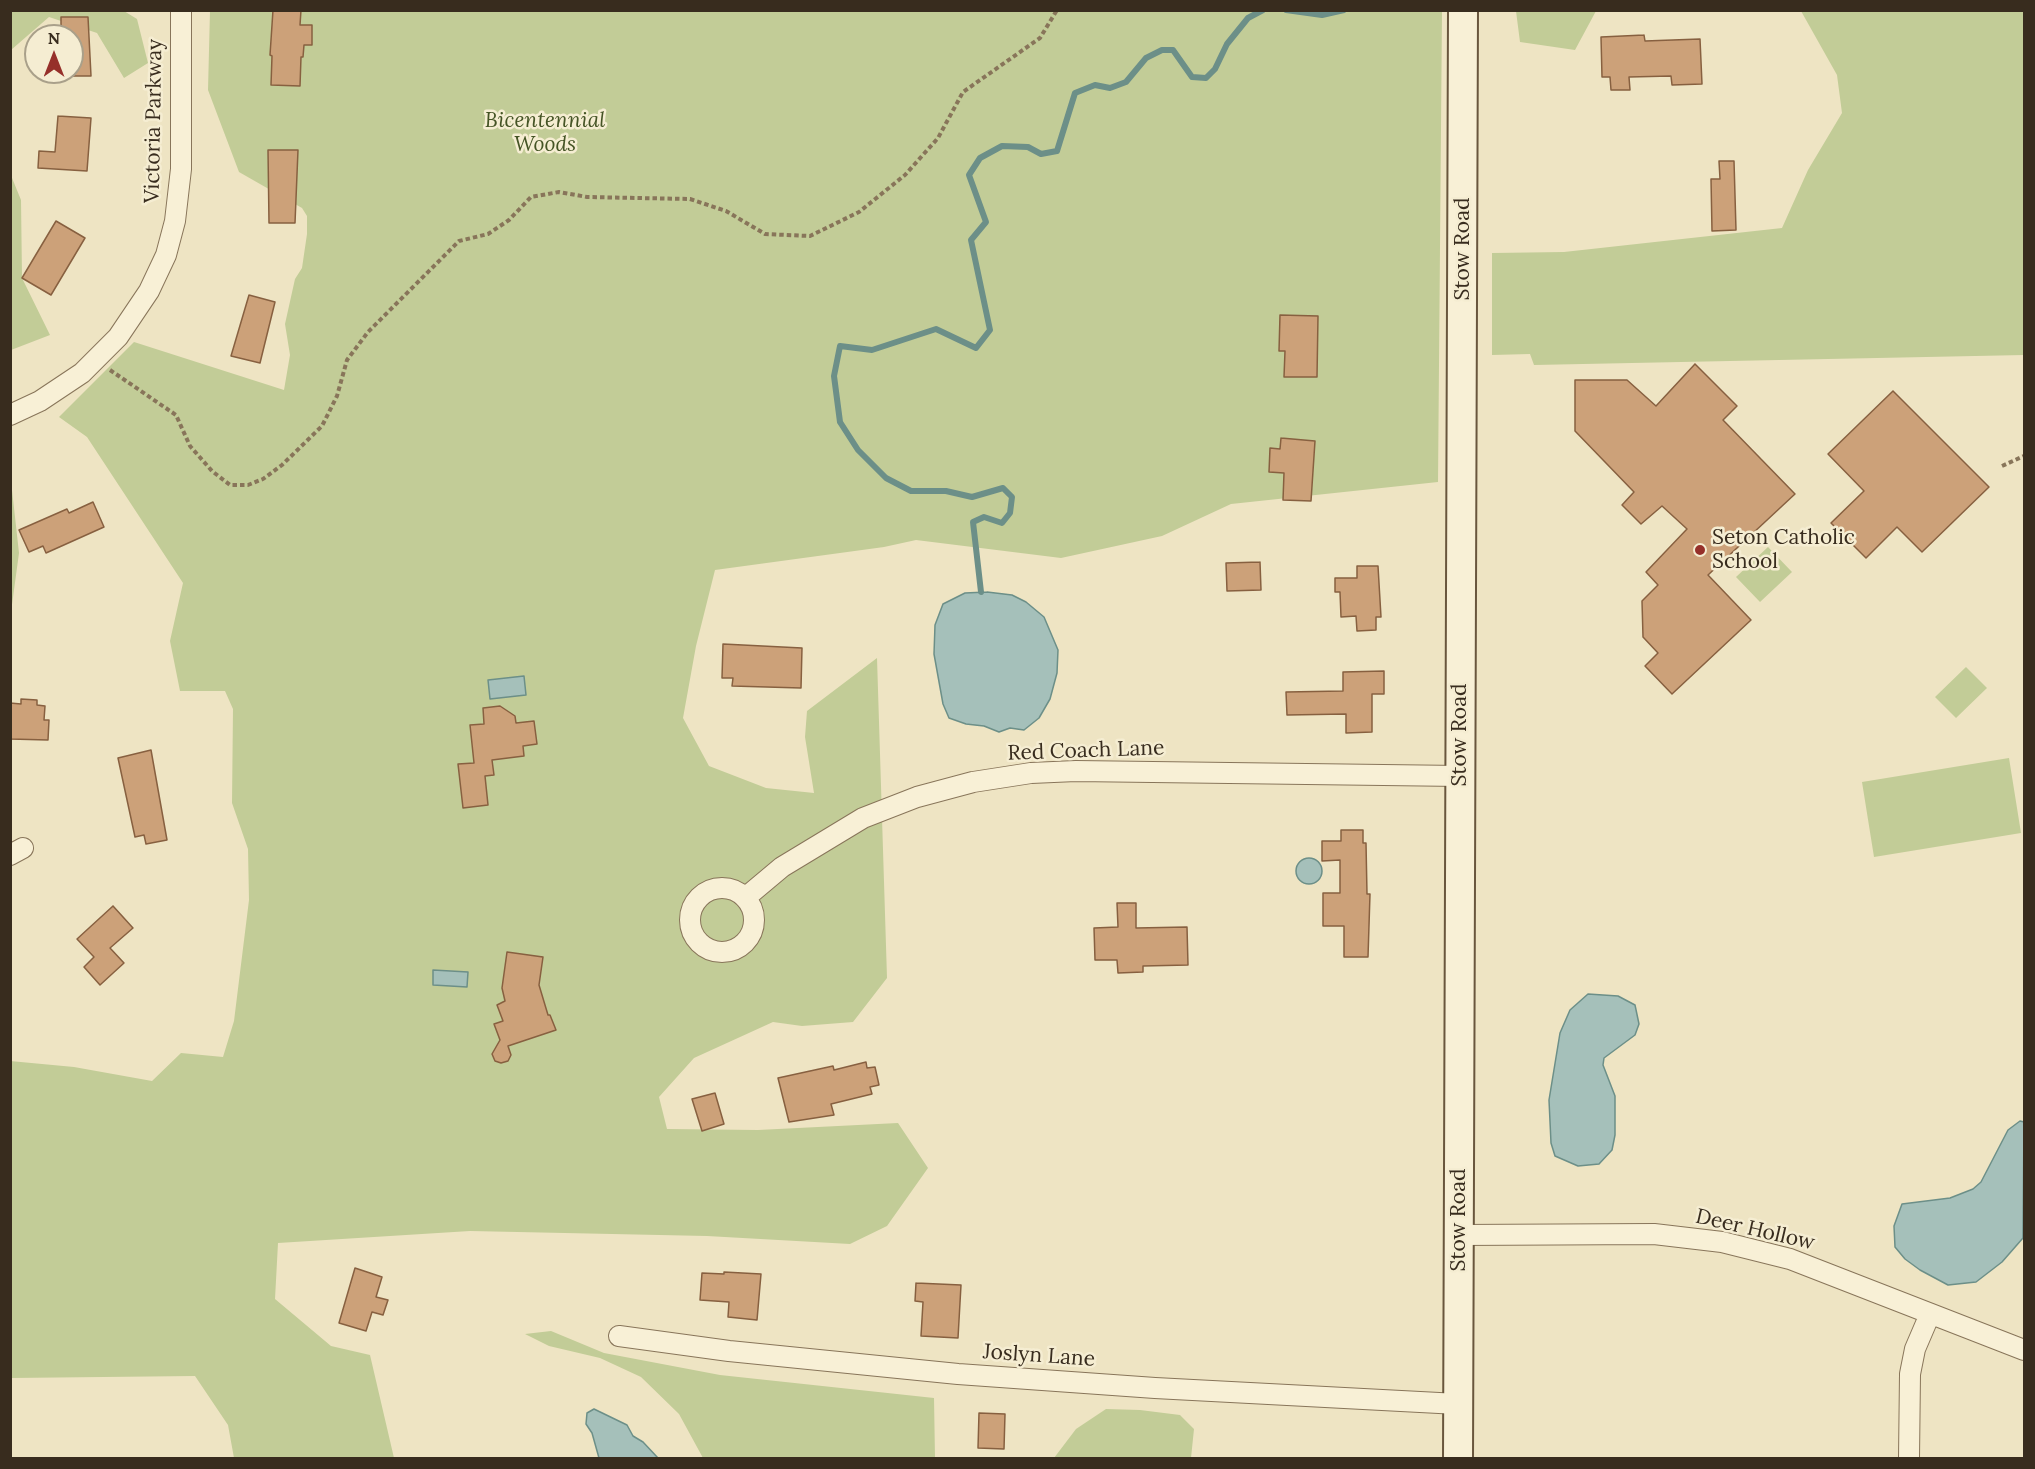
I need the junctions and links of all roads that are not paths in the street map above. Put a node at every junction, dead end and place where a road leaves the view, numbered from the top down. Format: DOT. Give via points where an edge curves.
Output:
graph roads {
  1 [pos="181,10"];
  2 [pos="1463,10"];
  3 [pos="10,414"];
  4 [pos="1460,776"];
  5 [pos="745,898"];
  6 [pos="1459,1235"];
  7 [pos="1930,1314"];
  8 [pos="619,1336"];
  9 [pos="2025,1350"];
  10 [pos="1458,1404"];
  11 [pos="1458,1458"];
  12 [pos="1909,1458"];
  1 -- 3 [label="street, Victoria Parkway" via="181,169 175,221 166,255 149,291 118,338 81,373 40,401"];
  2 -- 4 [label="street, Stow Road"];
  4 -- 5 [label="street, Red Coach Lane" via="1076,771 973,782 917,797 863,818 782,867"];
  4 -- 6 [label="street, Stow Road"];
  6 -- 7 [label="street, Deer Hollow" via="1654,1234 1722,1242 1790,1259"];
  6 -- 10 [label="street, Stow Road"];
  7 -- 9 [label="street, Deer Hollow"];
  7 -- 12 [label="street" via="1910,1374"];
  8 -- 10 [label="street, Joslyn Lane" via="957,1374"];
  10 -- 11 [label="street, Stow Road"];
}
